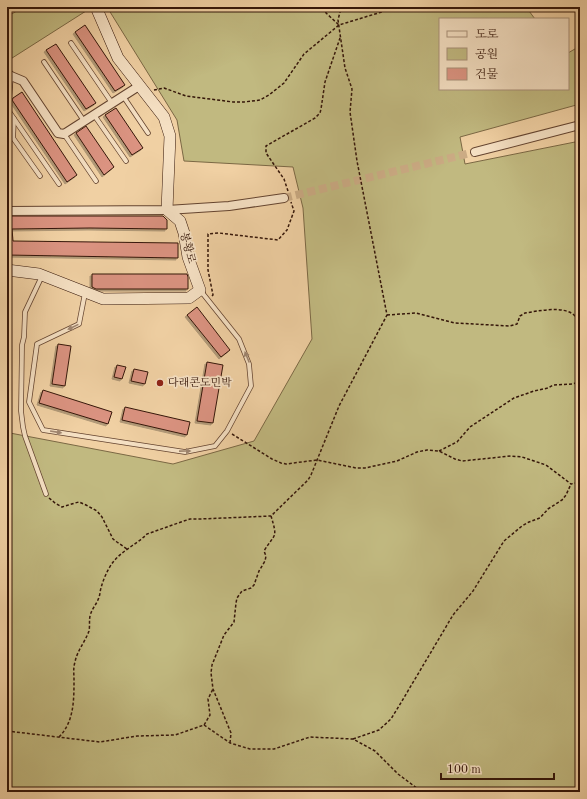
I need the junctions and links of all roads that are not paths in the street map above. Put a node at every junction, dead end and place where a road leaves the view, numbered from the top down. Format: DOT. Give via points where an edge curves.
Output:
graph roads {
  1 [pos="96,7"];
  2 [pos="71,43"];
  3 [pos="44,62"];
  4 [pos="9,75"];
  5 [pos="139,86"];
  6 [pos="123,96"];
  7 [pos="112,103"];
  8 [pos="94,115"];
  9 [pos="14,118"];
  10 [pos="84,121"];
  11 [pos="580,125"];
  12 [pos="148,133"];
  13 [pos="64,134"];
  14 [pos="475,152"];
  15 [pos="126,161"];
  16 [pos="40,176"];
  17 [pos="96,181"];
  18 [pos="59,184"];
  19 [pos="287,196"];
  20 [pos="167,210"];
  21 [pos="7,211"];
  22 [pos="7,270"];
  23 [pos="43,275"];
  24 [pos="200,290"];
  25 [pos="85,292"];
  26 [pos="46,494"];
  1 -- 5 [label="street" via="118,58"];
  2 -- 7 [label="lane"];
  3 -- 10 [label="lane"];
  4 -- 9 [label="lane" via="8,110"];
  4 -- 13 [label="street" via="23,81 58,134"];
  5 -- 6 [label="street"];
  5 -- 20 [label="street" via="164,117 170,136"];
  6 -- 7 [label="street"];
  6 -- 12 [label="lane"];
  7 -- 8 [label="street"];
  8 -- 10 [label="street"];
  8 -- 15 [label="lane"];
  9 -- 16 [label="lane" via="13,138"];
  9 -- 18 [label="lane"];
  10 -- 13 [label="street"];
  11 -- 14 [label="street"];
  13 -- 17 [label="lane"];
  19 -- 20 [label="street" via="229,206"];
  20 -- 21 [label="street"];
  20 -- 24 [label="street, 봉황로" via="180,221 188,257"];
  22 -- 23 [label="street"];
  23 -- 25 [label="street"];
  23 -- 26 [label="lane" via="25,312 21,411 25,436"];
  24 -- 25 [label="street" via="189,298 103,299"];
  25 -- 24 [label="lane, one-way" via="79,324 37,344 29,402 43,430 185,452 215,446 227,431 251,386 250,364 239,339"];
}
